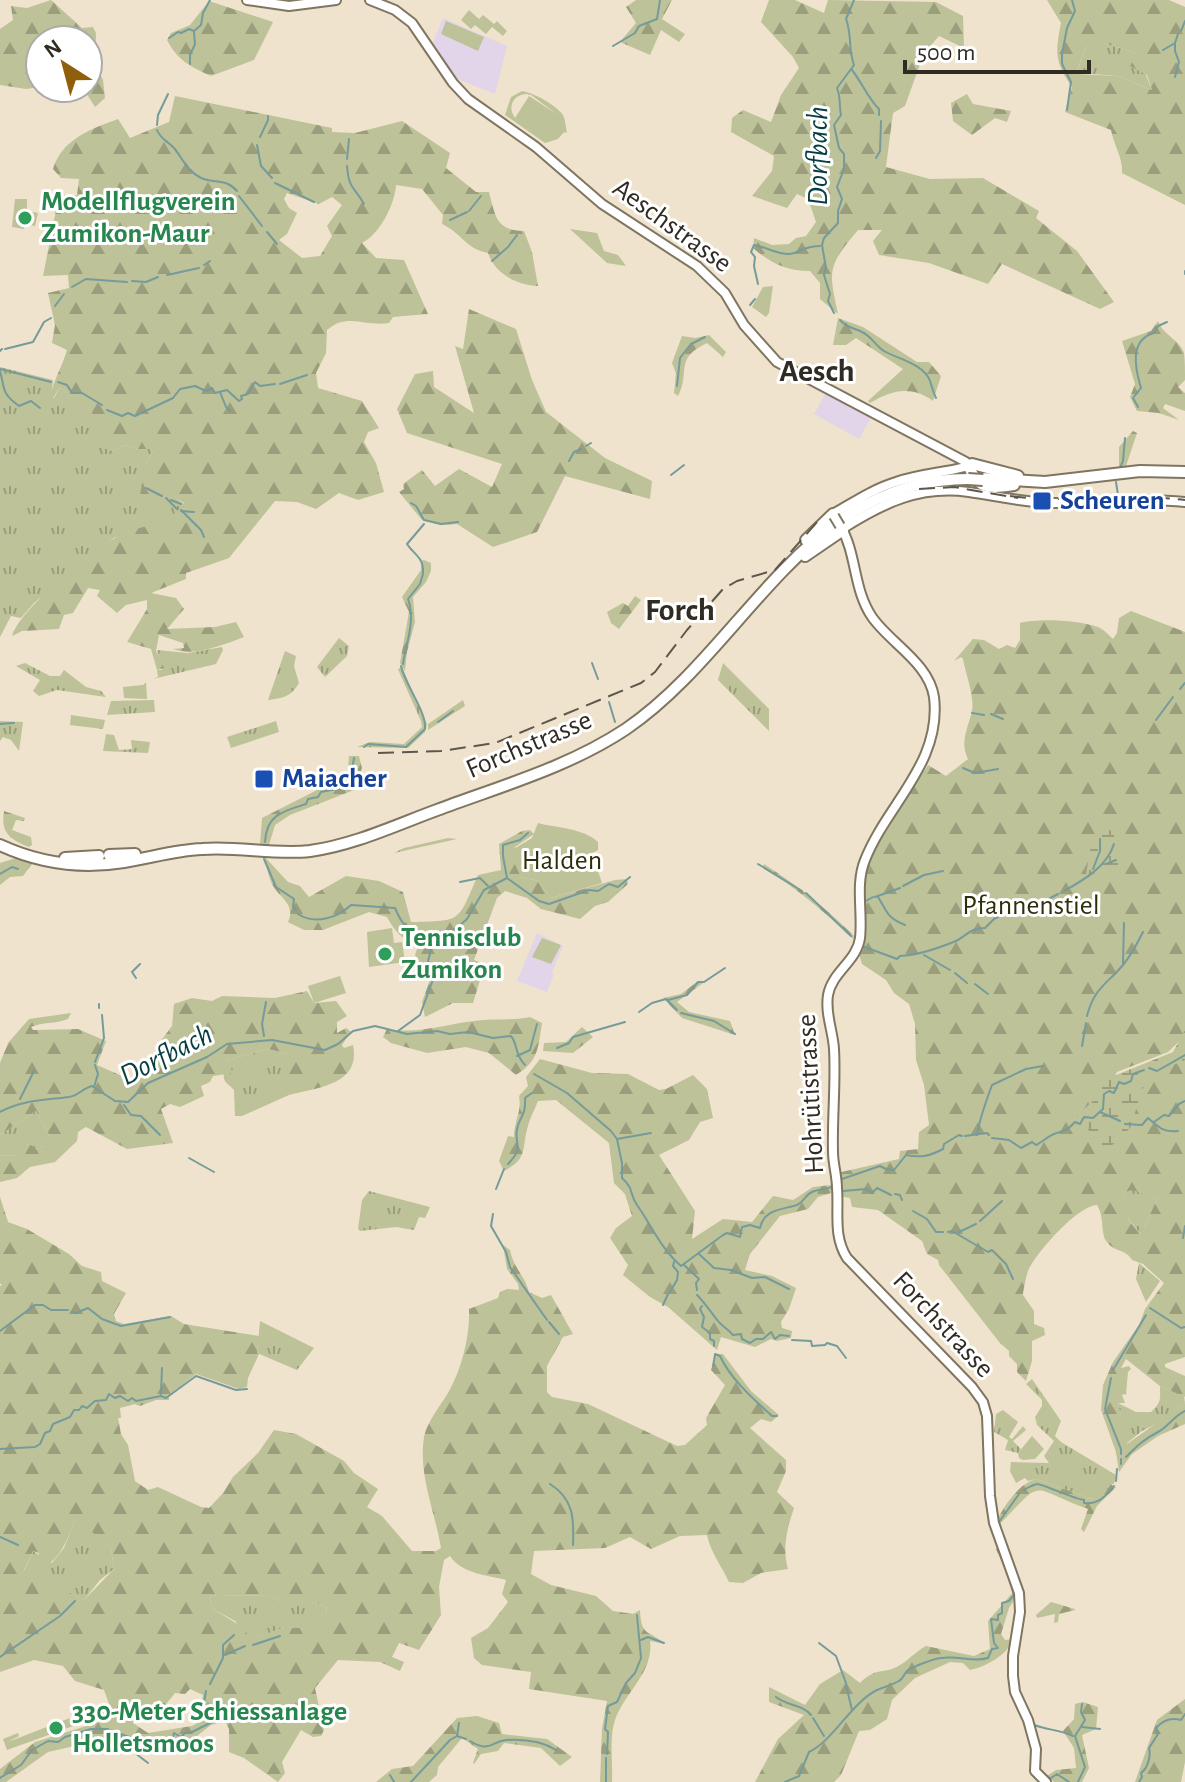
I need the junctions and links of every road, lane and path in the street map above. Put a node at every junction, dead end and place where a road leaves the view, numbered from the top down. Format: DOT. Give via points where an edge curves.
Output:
graph roads {
  1 [pos="247,0"];
  2 [pos="336,0"];
  3 [pos="370,0"];
  4 [pos="968,470"];
  5 [pos="1185,473"];
  6 [pos="982,479"];
  7 [pos="1055,481"];
  8 [pos="1025,483"];
  9 [pos="1185,502"];
  10 [pos="833,515"];
  11 [pos="842,528"];
  12 [pos="777,574"];
  13 [pos="0,844"];
  14 [pos="168,852"];
  15 [pos="36,858"];
  16 [pos="838,1232"];
  17 [pos="1046,1782"];
  1 -- 2 [label="main road" via="289,6"];
  3 -- 4 [label="main road, Aeschstrasse" via="412,23 474,104 536,147 602,204 697,266 725,293 744,325 777,362"];
  4 -- 6 [label="highway, Forchstrasse, bridge"];
  4 -- 7 [label="highway"];
  4 -- 8 [label="highway" via="983,486"];
  4 -- 10 [label="main road" via="895,482"];
  4 -- 12 [label="highway, Forchstrasse" via="872,501 824,532"];
  5 -- 7 [label="highway, Forchstrasse" via="1140,471"];
  5 -- 8 [label="highway, Forchstrasse"];
  6 -- 7 [label="highway, Forchstrasse"];
  6 -- 8 [label="highway, Forchstrasse"];
  9 -- 11 [label="main road" via="1033,502 933,491 888,502"];
  10 -- 11 [label="main road, Hohrütistrasse, bridge"];
  10 -- 12 [label="highway"];
  11 -- 12 [label="highway"];
  11 -- 16 [label="main road, Hohrütistrasse" via="865,607 921,668 934,702 925,759 864,862 857,947 829,993"];
  12 -- 14 [label="highway, Forchstrasse" via="660,700 613,735 566,760 330,845"];
  13 -- 15 [label="highway"];
  14 -- 15 [label="highway"];
  14 -- 15 [label="highway" via="110,870 68,868"];
  16 -- 17 [label="main road, Forchstrasse" via="847,1258 972,1387 985,1407 991,1510 1021,1600 1014,1689 1032,1734 1035,1771"];
}
